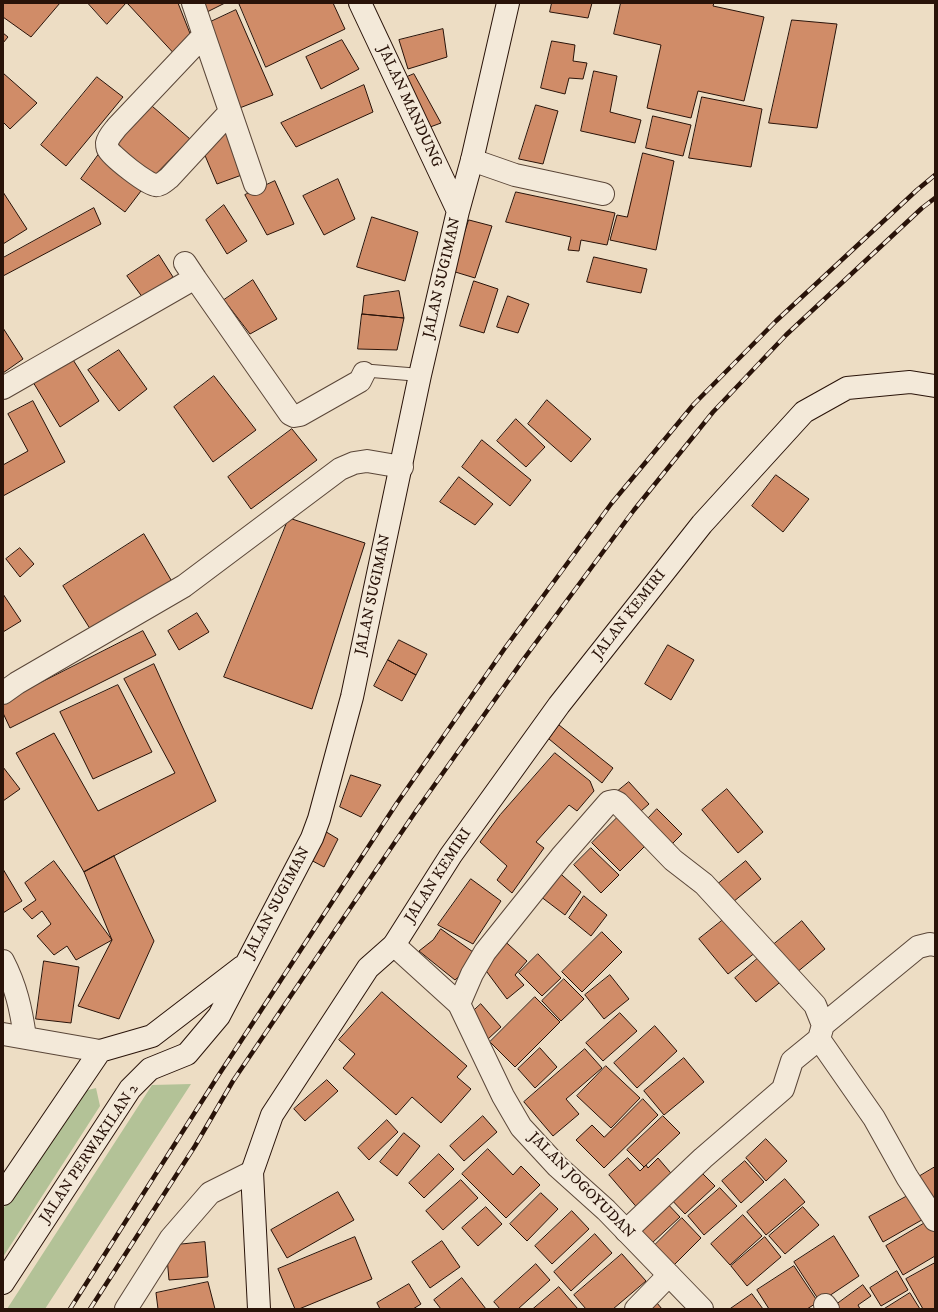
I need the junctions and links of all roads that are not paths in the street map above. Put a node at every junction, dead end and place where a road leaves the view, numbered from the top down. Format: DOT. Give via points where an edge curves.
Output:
graph roads {
  1 [pos="193,3"];
  2 [pos="360,3"];
  3 [pos="508,3"];
  4 [pos="204,35"];
  5 [pos="230,112"];
  6 [pos="472,160"];
  7 [pos="255,184"];
  8 [pos="603,194"];
  9 [pos="458,211"];
  10 [pos="367,372"];
  11 [pos="420,375"];
  12 [pos="935,386"];
  13 [pos="3,388"];
  14 [pos="402,467"];
  15 [pos="3,693"];
  16 [pos="394,945"];
  17 [pos="935,945"];
  18 [pos="3,961"];
  19 [pos="246,964"];
  20 [pos="459,1004"];
  21 [pos="821,1032"];
  22 [pos="3,1034"];
  23 [pos="25,1037"];
  24 [pos="100,1051"];
  25 [pos="252,1172"];
  26 [pos="3,1194"];
  27 [pos="935,1220"];
  28 [pos="626,1230"];
  29 [pos="669,1275"];
  30 [pos="3,1283"];
  31 [pos="126,1309"];
  32 [pos="259,1309"];
  33 [pos="636,1309"];
  34 [pos="702,1309"];
  1 -- 4 [label="street"];
  2 -- 9 [label="street, JALAN MANDUNG"];
  3 -- 6 [label="street, JALAN SUGIMAN"];
  4 -- 5 [label="street"];
  4 -- 5 [label="street" via="117,127 108,139 107,149 155,186 169,178"];
  5 -- 7 [label="street"];
  6 -- 8 [label="street" via="515,175"];
  6 -- 9 [label="street, JALAN SUGIMAN"];
  9 -- 11 [label="street, JALAN SUGIMAN"];
  10 -- 11 [label="lane"];
  10 -- 13 [label="street" via="360,381 300,415 290,414 190,270"];
  11 -- 14 [label="street, JALAN SUGIMAN"];
  12 -- 16 [label="street, JALAN KEMIRI" via="910,382 847,388 804,412 702,524 559,705 451,855"];
  14 -- 15 [label="street" via="367,461 340,469 184,586"];
  14 -- 19 [label="street, JALAN SUGIMAN" via="352,697 319,819 312,838"];
  16 -- 20 [label="street, JALAN JOGOYUDAN"];
  16 -- 25 [label="street" via="368,968 272,1115"];
  17 -- 21 [label="street" via="918,947"];
  18 -- 23 [label="street" via="12,978"];
  19 -- 24 [label="street" via="152,1036"];
  19 -- 30 [label="street, JALAN PERWAKILAN 2" via="219,1016 187,1054 150,1069 130,1090"];
  20 -- 21 [label="street" via="485,952 561,857 609,802 614,801 673,860 704,884 815,1005"];
  20 -- 28 [label="street, JALAN JOGOYUDAN" via="502,1096 521,1127 557,1166"];
  21 -- 27 [label="street"];
  21 -- 28 [label="street" via="792,1061 783,1089 703,1158"];
  22 -- 23 [label="street"];
  23 -- 24 [label="street"];
  24 -- 26 [label="street"];
  25 -- 31 [label="street" via="210,1193 171,1238"];
  25 -- 32 [label="street"];
  28 -- 29 [label="street, JALAN JOGOYUDAN"];
  29 -- 33 [label="street"];
  29 -- 34 [label="street, JALAN JOGOYUDAN"];
}
